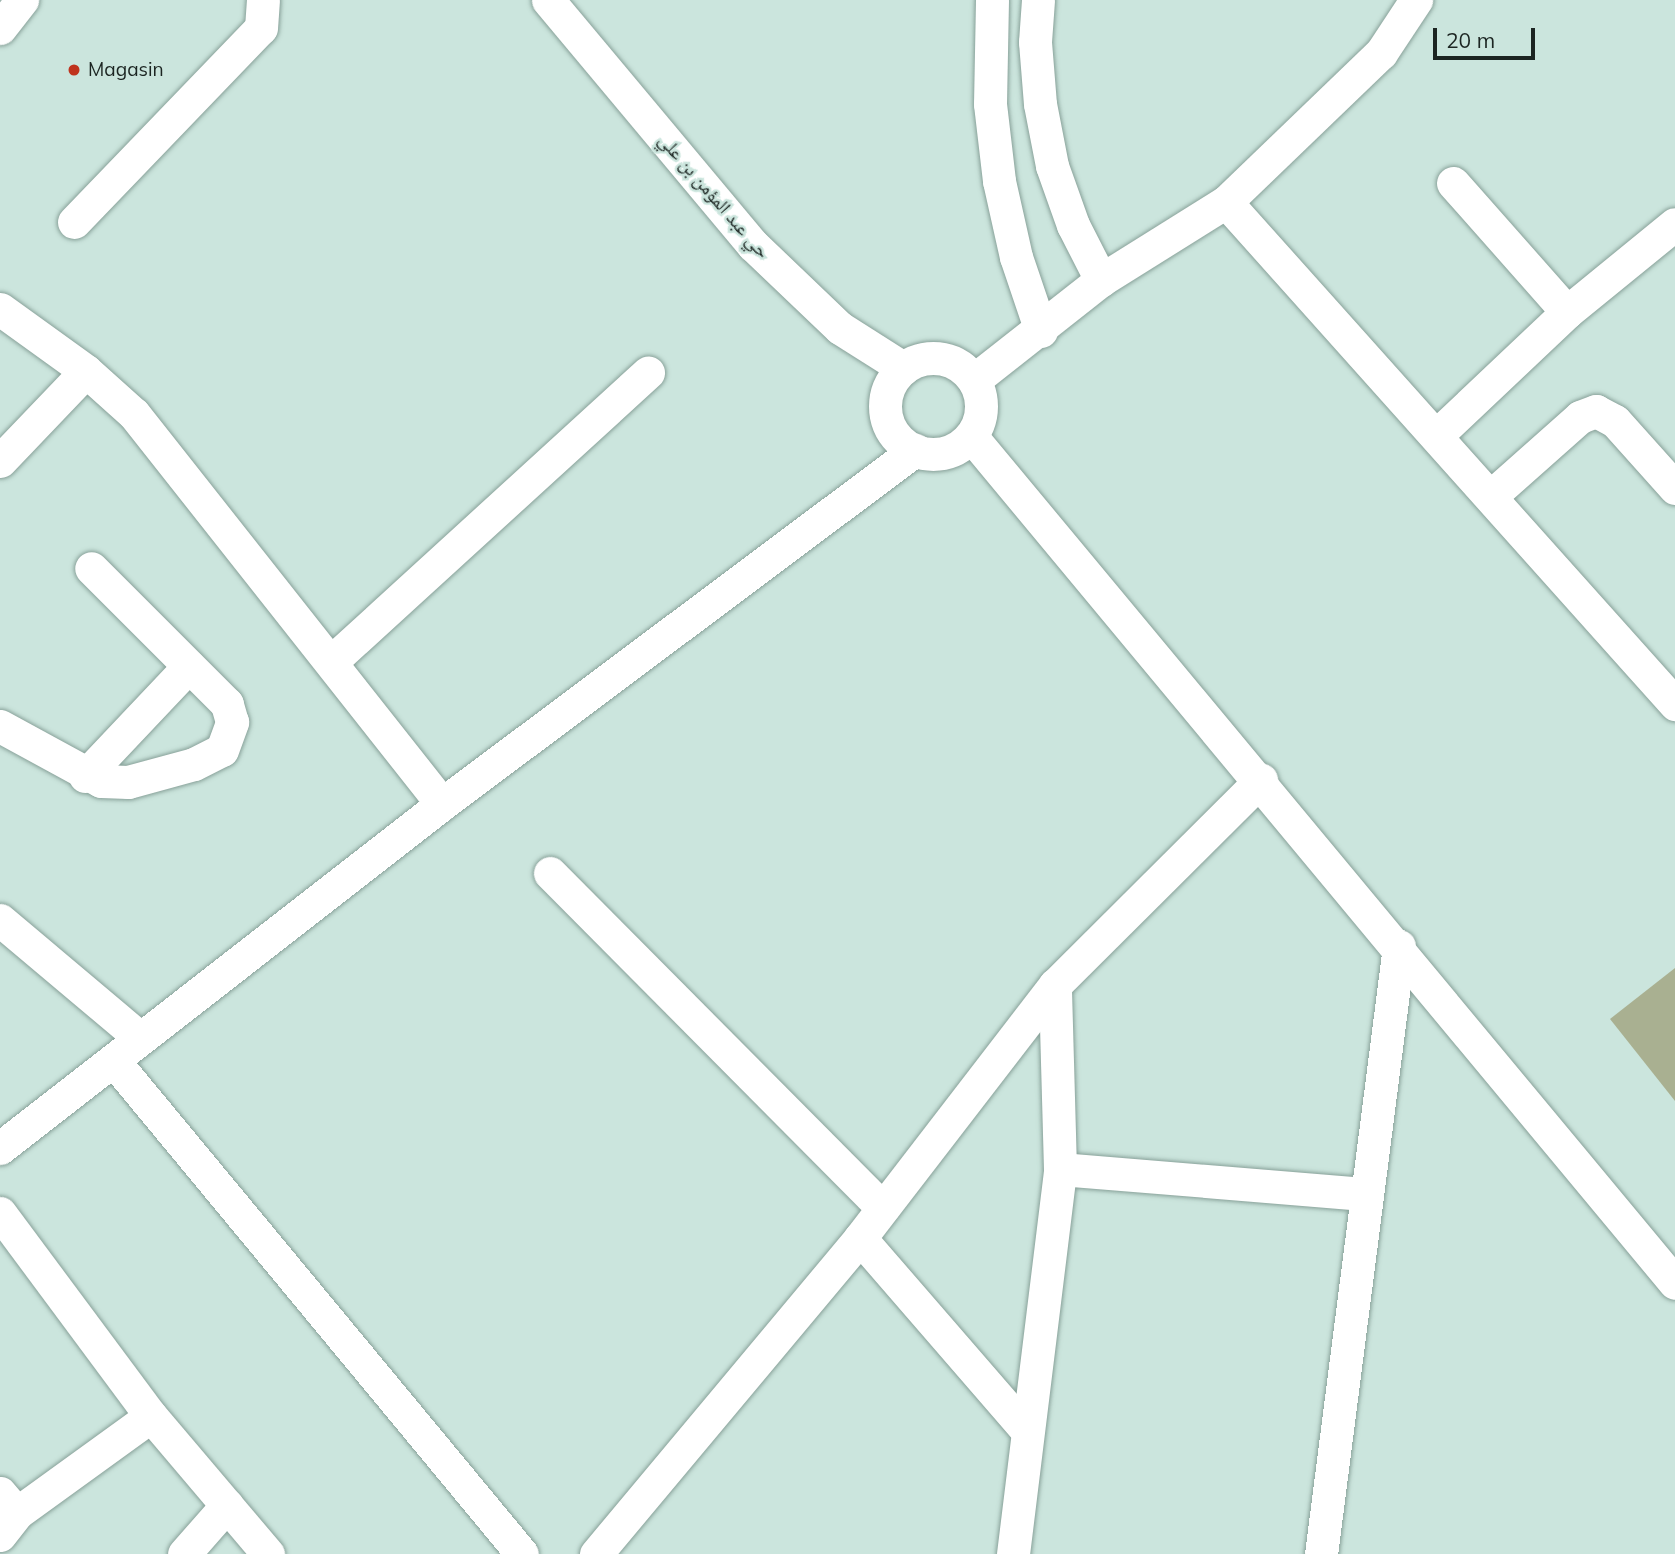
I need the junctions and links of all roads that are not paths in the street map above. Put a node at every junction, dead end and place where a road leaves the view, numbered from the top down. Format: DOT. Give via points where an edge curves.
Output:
graph roads {
  1 [pos="22,0"];
  2 [pos="263,0"];
  3 [pos="548,0"];
  4 [pos="992,0"];
  5 [pos="1038,0"];
  6 [pos="1416,0"];
  7 [pos="0,28"];
  8 [pos="1452,183"];
  9 [pos="1226,202"];
  10 [pos="74,222"];
  11 [pos="1673,230"];
  12 [pos="1101,280"];
  13 [pos="0,309"];
  14 [pos="1567,312"];
  15 [pos="1041,331"];
  16 [pos="903,368"];
  17 [pos="86,370"];
  18 [pos="649,372"];
  19 [pos="974,380"];
  20 [pos="1437,435"];
  21 [pos="971,436"];
  22 [pos="915,450"];
  23 [pos="0,461"];
  24 [pos="1675,488"];
  25 [pos="1491,496"];
  26 [pos="91,568"];
  27 [pos="332,661"];
  28 [pos="189,666"];
  29 [pos="1675,704"];
  30 [pos="0,726"];
  31 [pos="85,776"];
  32 [pos="1261,780"];
  33 [pos="442,804"];
  34 [pos="550,873"];
  35 [pos="0,920"];
  36 [pos="1399,946"];
  37 [pos="1055,985"];
  38 [pos="140,1038"];
  39 [pos="113,1060"];
  40 [pos="0,1148"];
  41 [pos="1060,1169"];
  42 [pos="1367,1194"];
  43 [pos="883,1208"];
  44 [pos="0,1213"];
  45 [pos="860,1238"];
  46 [pos="1675,1283"];
  47 [pos="151,1416"];
  48 [pos="1027,1431"];
  49 [pos="227,1505"];
  50 [pos="6,1514"];
  51 [pos="184,1554"];
  52 [pos="268,1554"];
  53 [pos="522,1554"];
  54 [pos="596,1554"];
  55 [pos="1013,1554"];
  56 [pos="1321,1554"];
  1 -- 7 [label="street"];
  2 -- 10 [label="street" via="261,28"];
  3 -- 16 [label="street, حي عبد المؤمن بن علي" via="753,245 840,328"];
  4 -- 15 [label="street" via="990,104 999,181 1016,257"];
  5 -- 12 [label="street" via="1035,42 1040,104 1052,166 1073,225"];
  6 -- 9 [label="street" via="1381,53"];
  8 -- 14 [label="street"];
  9 -- 12 [label="street"];
  9 -- 20 [label="street"];
  11 -- 14 [label="street"];
  12 -- 15 [label="street"];
  13 -- 17 [label="street"];
  14 -- 20 [label="street"];
  15 -- 19 [label="street"];
  16 -- 19 [label="street" via="933,357 963,368"];
  16 -- 22 [label="street" via="889,388 886,412 901,442"];
  17 -- 23 [label="street"];
  17 -- 27 [label="street" via="134,414"];
  18 -- 27 [label="street"];
  19 -- 21 [label="street" via="982,409"];
  20 -- 25 [label="street"];
  21 -- 22 [label="street" via="945,453"];
  21 -- 32 [label="street"];
  22 -- 33 [label="street"];
  24 -- 25 [label="street" via="1615,421 1596,411 1580,417"];
  25 -- 29 [label="street"];
  26 -- 28 [label="street"];
  27 -- 33 [label="street"];
  28 -- 31 [label="street"];
  28 -- 31 [label="street" via="227,704 232,722 222,750 209,760 128,782"];
  30 -- 31 [label="street"];
  32 -- 36 [label="street"];
  32 -- 37 [label="street"];
  33 -- 38 [label="street"];
  34 -- 43 [label="street"];
  35 -- 38 [label="street"];
  36 -- 42 [label="street"];
  36 -- 46 [label="street"];
  37 -- 41 [label="street"];
  37 -- 43 [label="street"];
  38 -- 39 [label="street"];
  39 -- 40 [label="street"];
  39 -- 53 [label="street"];
  41 -- 42 [label="street"];
  41 -- 48 [label="street"];
  42 -- 56 [label="street"];
  43 -- 45 [label="street"];
  44 -- 47 [label="street"];
  45 -- 48 [label="street"];
  45 -- 54 [label="street"];
  47 -- 49 [label="street"];
  47 -- 50 [label="street"];
  48 -- 55 [label="street"];
  49 -- 51 [label="street"];
  49 -- 52 [label="street"];
}
